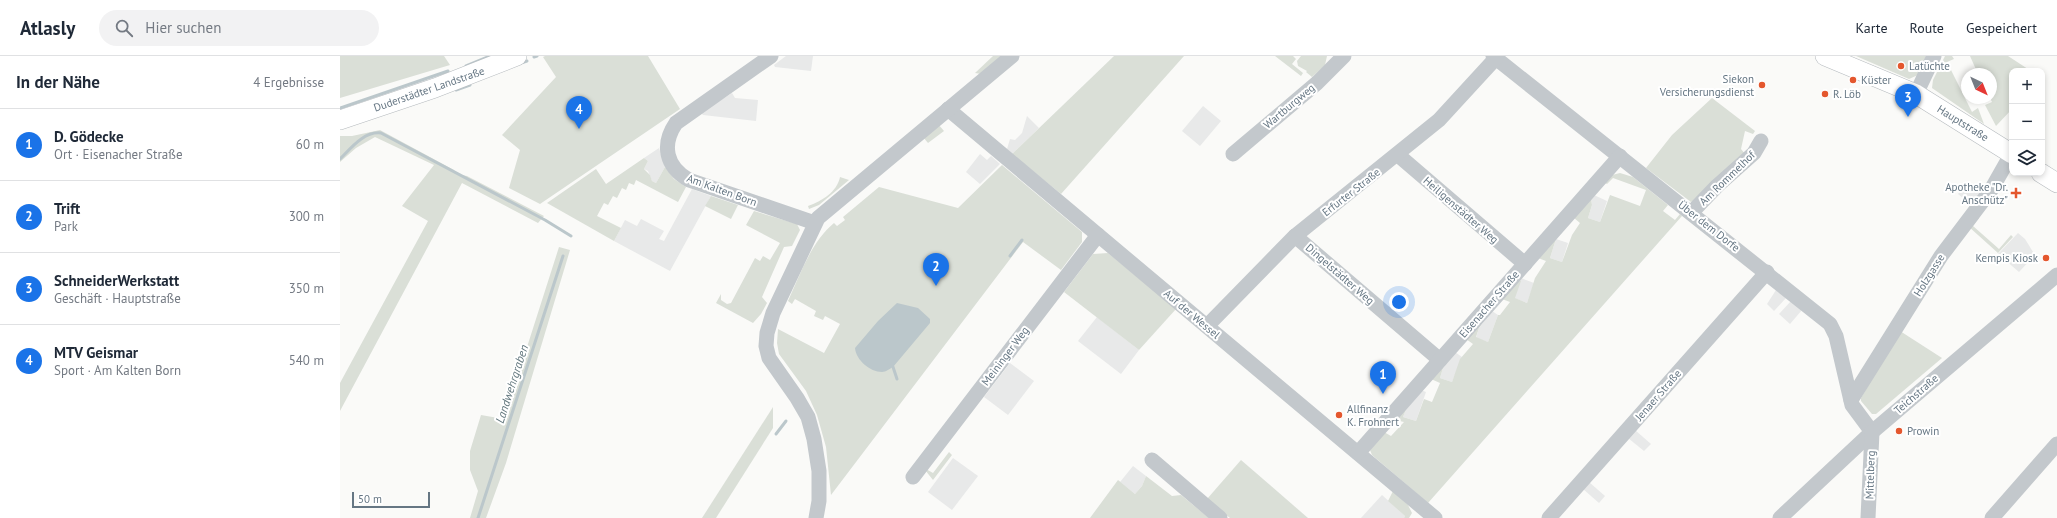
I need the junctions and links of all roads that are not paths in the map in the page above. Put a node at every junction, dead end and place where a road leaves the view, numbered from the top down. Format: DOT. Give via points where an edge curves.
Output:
graph roads {
  1 [pos="517,56"];
  2 [pos="771,56"];
  3 [pos="1012,56"];
  4 [pos="1344,56"];
  5 [pos="1825,56"];
  6 [pos="1934,56"];
  7 [pos="1494,57"];
  8 [pos="1916,94"];
  9 [pos="948,109"];
  10 [pos="340,120"];
  11 [pos="1761,141"];
  12 [pos="2009,152"];
  13 [pos="1233,154"];
  14 [pos="1398,155"];
  15 [pos="1620,156"];
  16 [pos="2009,159"];
  17 [pos="2045,176"];
  18 [pos="2057,183"];
  19 [pos="1692,212"];
  20 [pos="815,223"];
  21 [pos="1098,235"];
  22 [pos="1295,236"];
  23 [pos="1524,264"];
  24 [pos="1766,272"];
  25 [pos="2057,275"];
  26 [pos="1207,326"];
  27 [pos="1440,360"];
  28 [pos="1851,400"];
  29 [pos="1872,432"];
  30 [pos="2057,444"];
  31 [pos="1358,453"];
  32 [pos="1152,460"];
  33 [pos="913,477"];
  34 [pos="1427,515"];
  35 [pos="816,518"];
  36 [pos="1220,518"];
  37 [pos="1549,518"];
  38 [pos="1780,518"];
  39 [pos="1868,518"];
  40 [pos="1992,518"];
  1 -- 10 [label="main road, Duderstädter Landstraße" via="457,80"];
  2 -- 20 [label="street, Am Kalten Born" via="676,123 667,141 668,156 676,170 689,180"];
  3 -- 9 [label="street"];
  4 -- 13 [label="street, Wartburgweg" via="1317,83"];
  5 -- 8 [label="main road, Hauptstraße"];
  6 -- 8 [label="street"];
  7 -- 14 [label="street, Erfurter Straße" via="1439,120"];
  7 -- 15 [label="street, Über dem Dorfe"];
  8 -- 12 [label="main road, Hauptstraße"];
  9 -- 20 [label="street" via="839,199"];
  9 -- 21 [label="street, Auf der Wessel"];
  11 -- 19 [label="street, Am Rommelhof" via="1754,153"];
  14 -- 22 [label="street, Erfurter Straße"];
  14 -- 23 [label="street, Heiligenstädter Weg"];
  15 -- 19 [label="street, Über dem Dorfe"];
  15 -- 23 [label="street, Eisenacher Straße"];
  16 -- 28 [label="street, Holzgasse" via="1991,190 1940,256"];
  17 -- 18 [label="main road"];
  19 -- 24 [label="street, Über dem Dorfe"];
  20 -- 35 [label="street" via="775,309 768,327 766,346 769,358 808,417 819,471"];
  21 -- 26 [label="street, Auf der Wessel"];
  21 -- 33 [label="street, Meininger Weg"];
  22 -- 26 [label="street, Erfurter Straße"];
  22 -- 27 [label="street, Dingelstädter Weg"];
  23 -- 27 [label="street, Eisenacher Straße"];
  24 -- 28 [label="street, Über dem Dorfe" via="1830,324 1836,336"];
  24 -- 37 [label="street, Jenaer Straße"];
  25 -- 29 [label="street, Teichstraße"];
  26 -- 31 [label="street, Auf der Wessel"];
  27 -- 31 [label="street, Eisenacher Straße"];
  28 -- 29 [label="street, Über dem Dorfe" via="1855,410"];
  29 -- 38 [label="street, Teichstraße"];
  29 -- 39 [label="street, Mittelberg"];
  30 -- 40 [label="street"];
  31 -- 34 [label="street, Auf der Wessel"];
  32 -- 36 [label="street"];
}
